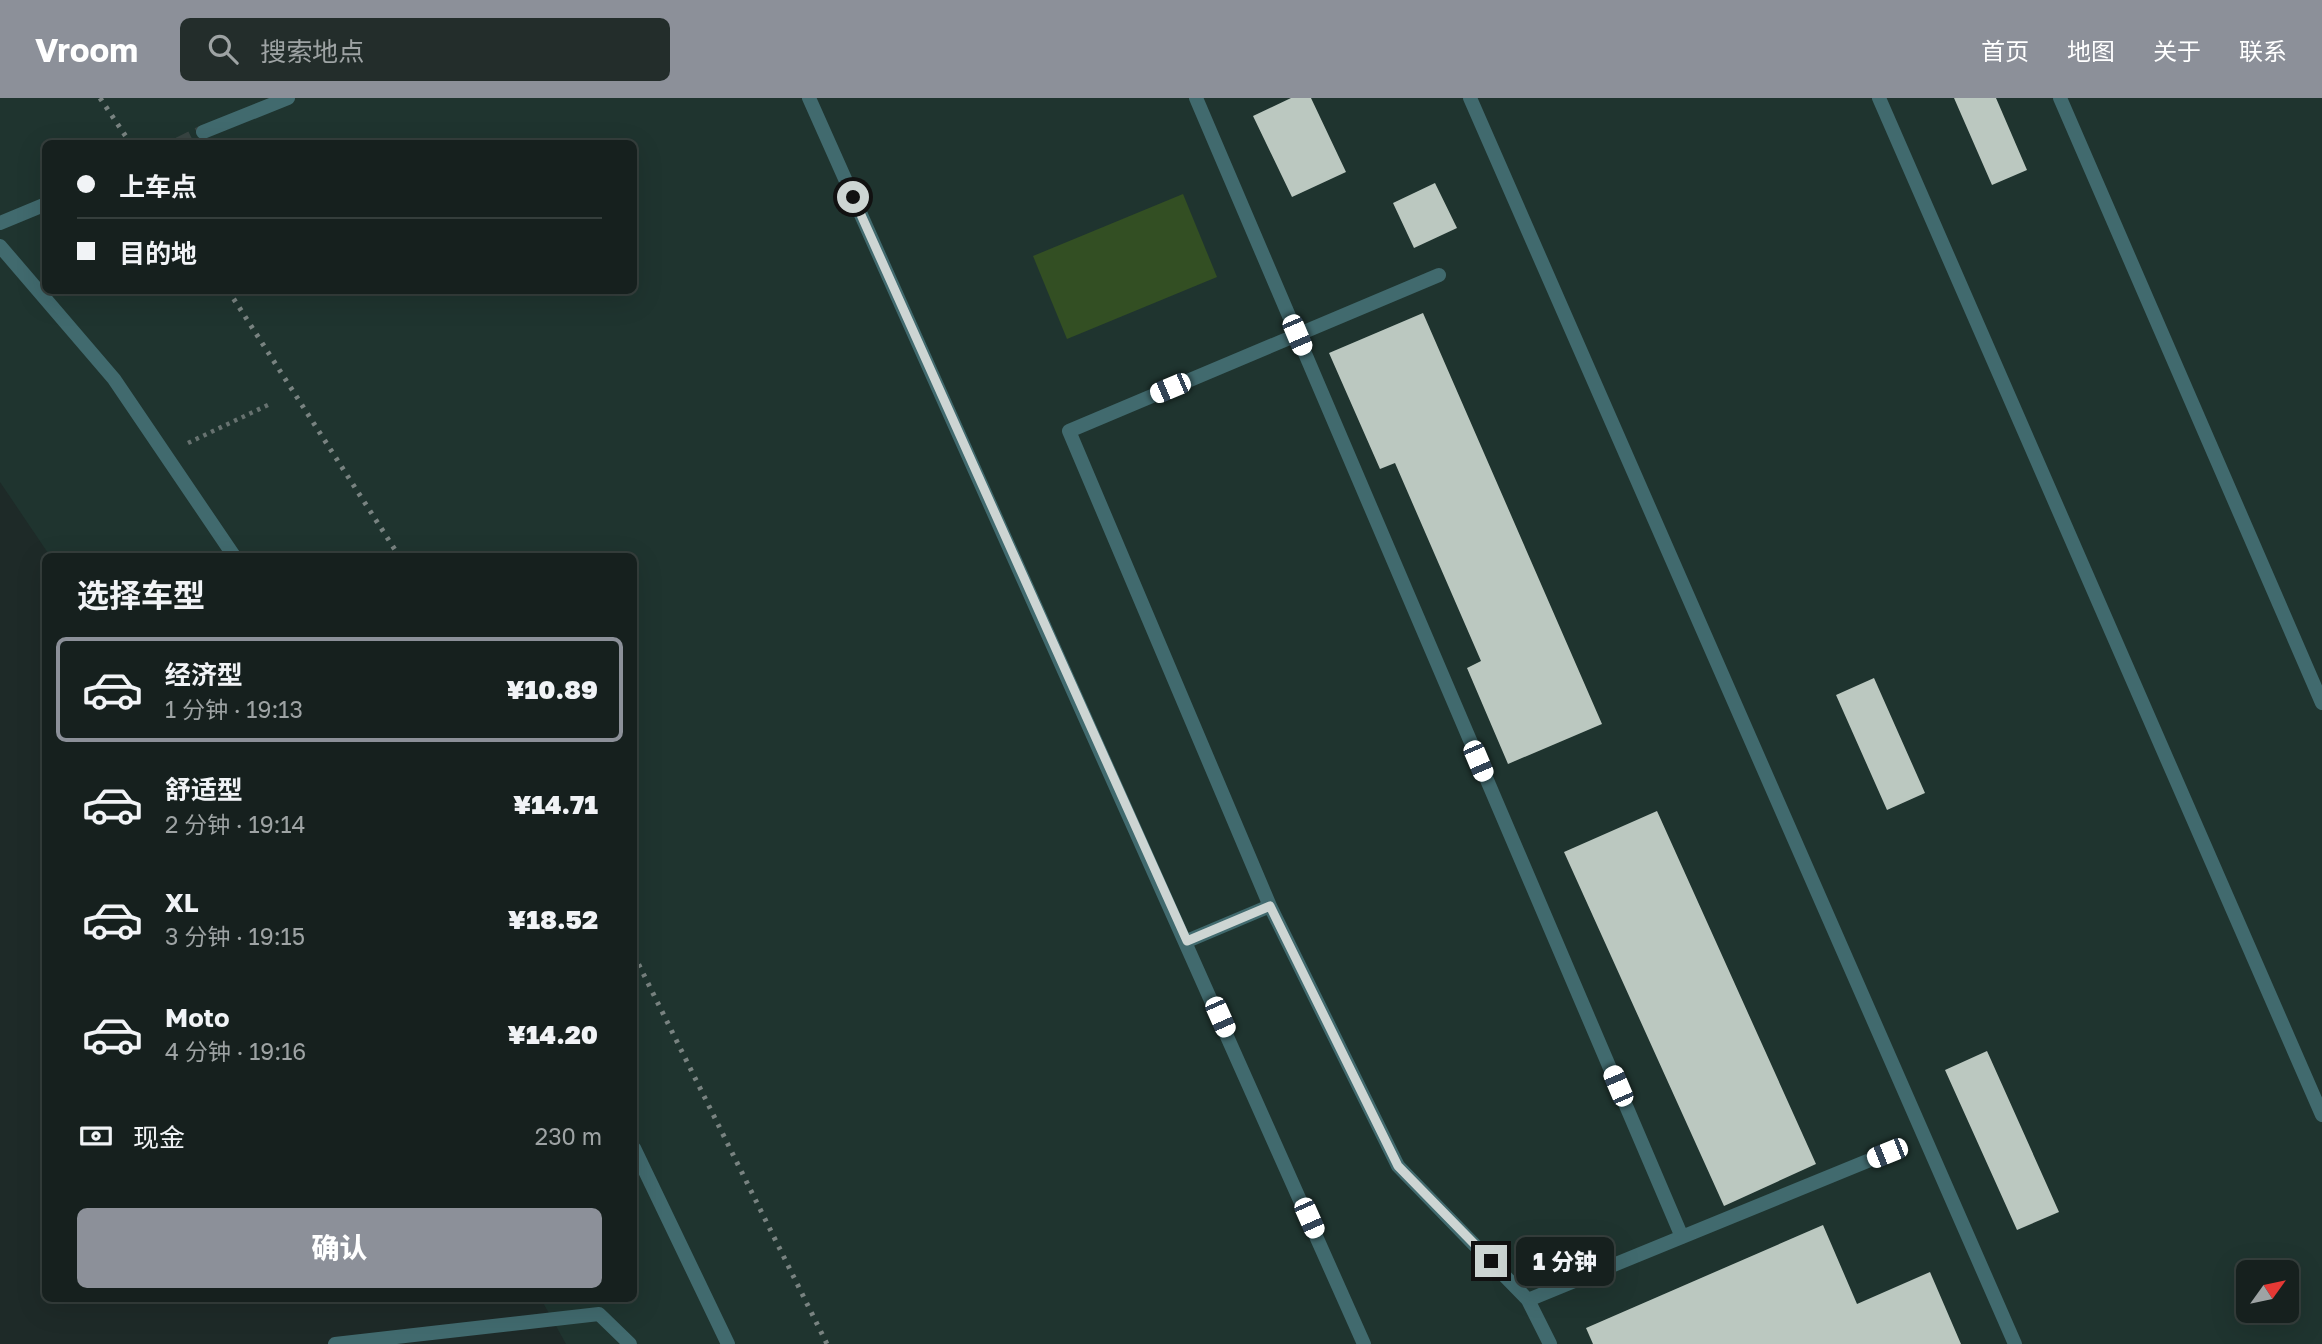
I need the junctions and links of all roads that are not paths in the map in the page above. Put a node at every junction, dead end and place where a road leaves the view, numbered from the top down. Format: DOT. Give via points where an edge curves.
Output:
graph roads {
  1 [pos="288,98"];
  2 [pos="809,98"];
  3 [pos="1196,98"];
  4 [pos="1470,98"];
  5 [pos="1880,98"];
  6 [pos="2060,98"];
  7 [pos="203,132"];
  8 [pos="42,206"];
  9 [pos="0,223"];
  10 [pos="0,246"];
  11 [pos="1439,275"];
  12 [pos="1297,335"];
  13 [pos="232,553"];
  14 [pos="2322,704"];
  15 [pos="1270,906"];
  16 [pos="1187,941"];
  17 [pos="2322,1115"];
  18 [pos="1887,1153"];
  19 [pos="637,1154"];
  20 [pos="1682,1237"];
  21 [pos="1528,1300"];
  22 [pos="335,1344"];
  23 [pos="630,1344"];
  24 [pos="728,1344"];
  25 [pos="1364,1344"];
  26 [pos="1550,1344"];
  27 [pos="2015,1344"];
  1 -- 7 [label="street"];
  2 -- 16 [label="street"];
  3 -- 12 [label="street"];
  4 -- 27 [label="street"];
  5 -- 17 [label="street"];
  6 -- 14 [label="street"];
  8 -- 9 [label="street"];
  10 -- 13 [label="street" via="114,379"];
  11 -- 12 [label="street"];
  12 -- 15 [label="street" via="1069,430"];
  12 -- 20 [label="street"];
  15 -- 16 [label="street"];
  15 -- 21 [label="street" via="1398,1166"];
  16 -- 25 [label="street"];
  18 -- 20 [label="street"];
  19 -- 24 [label="street"];
  20 -- 21 [label="street"];
  21 -- 26 [label="street"];
  22 -- 23 [label="street" via="599,1314"];
}
